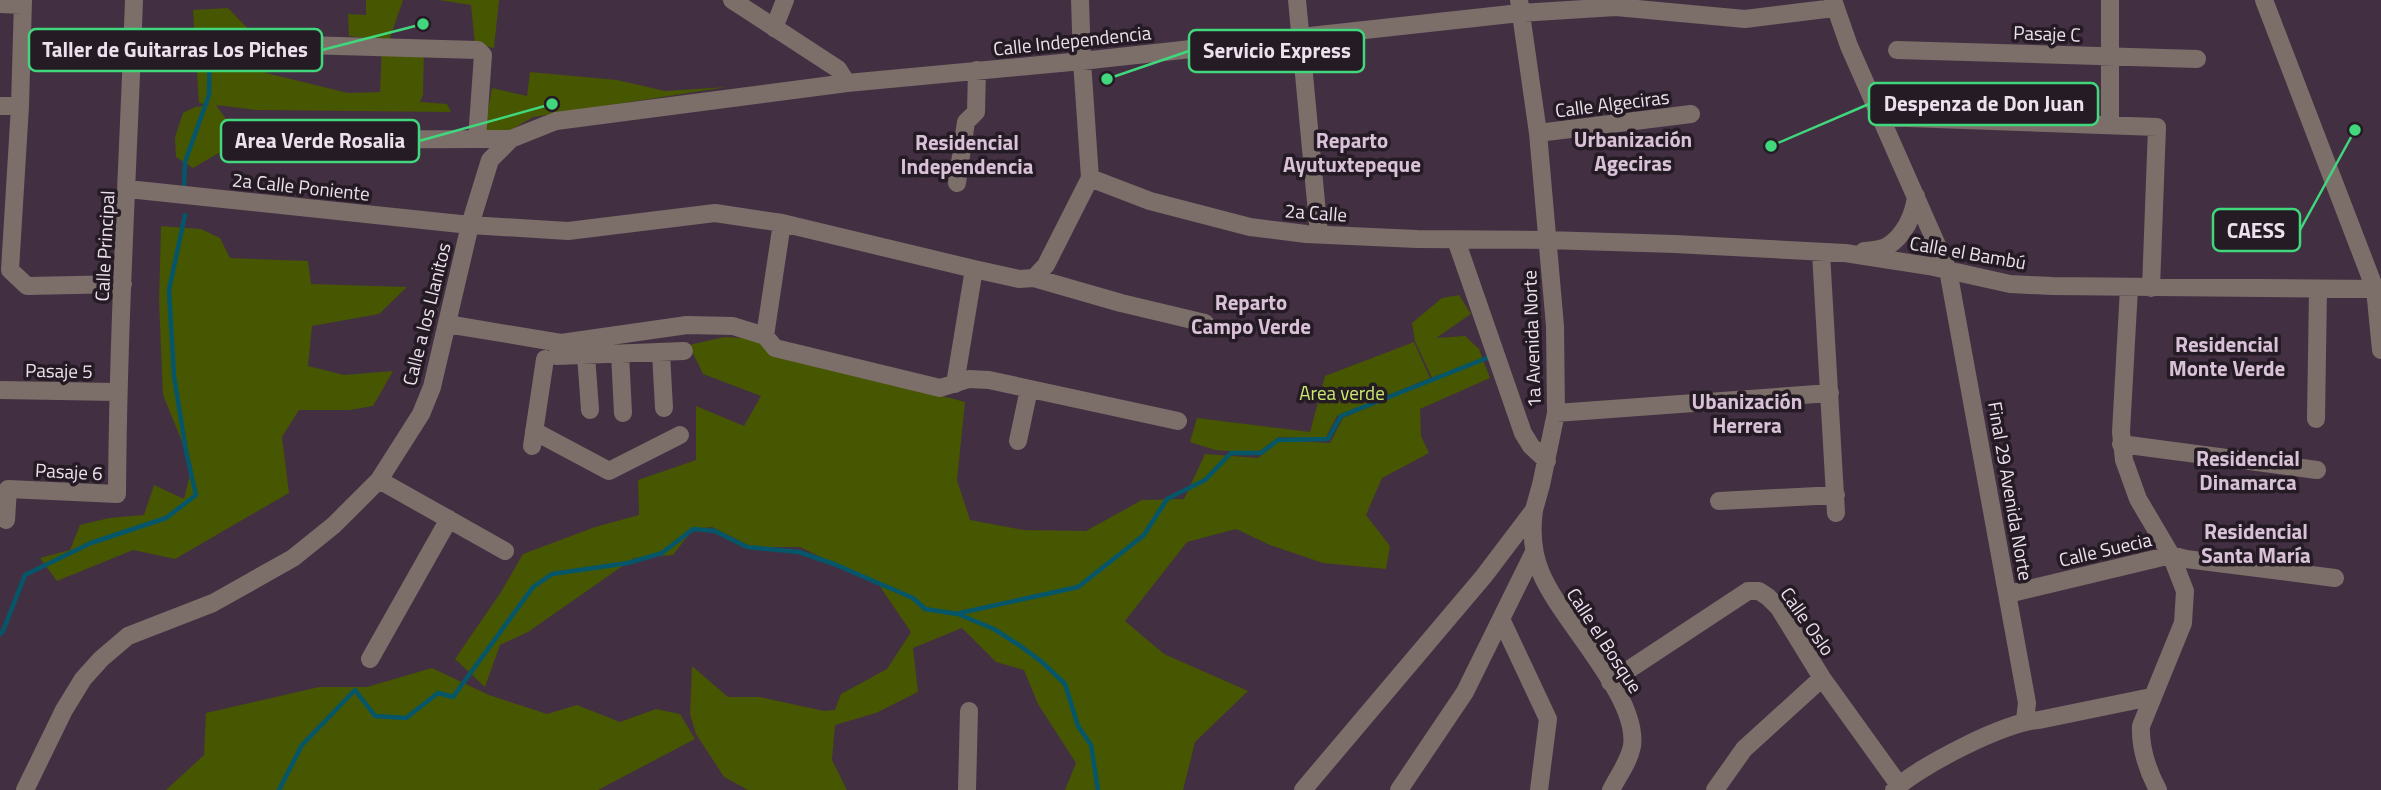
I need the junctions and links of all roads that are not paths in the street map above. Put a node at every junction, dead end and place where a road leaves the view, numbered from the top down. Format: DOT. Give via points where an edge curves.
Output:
graph roads {
  1 [pos="134,0"];
  2 [pos="732,0"];
  3 [pos="785,0"];
  4 [pos="1080,0"];
  5 [pos="1297,0"];
  6 [pos="2109,0"];
  7 [pos="2264,0"];
  8 [pos="22,2"];
  9 [pos="0,4"];
  10 [pos="1834,4"];
  11 [pos="1520,6"];
  12 [pos="774,28"];
  13 [pos="1301,37"];
  14 [pos="269,44"];
  15 [pos="1896,50"];
  16 [pos="2110,56"];
  17 [pos="2197,59"];
  18 [pos="1082,61"];
  19 [pos="977,70"];
  20 [pos="847,83"];
  21 [pos="0,106"];
  22 [pos="20,106"];
  23 [pos="1691,114"];
  24 [pos="1880,117"];
  25 [pos="2110,125"];
  26 [pos="1538,134"];
  27 [pos="477,139"];
  28 [pos="511,139"];
  29 [pos="250,140"];
  30 [pos="1090,178"];
  31 [pos="957,183"];
  32 [pos="128,189"];
  33 [pos="1916,196"];
  34 [pos="782,223"];
  35 [pos="470,225"];
  36 [pos="1319,234"];
  37 [pos="1456,240"];
  38 [pos="1548,240"];
  39 [pos="1821,253"];
  40 [pos="1845,253"];
  41 [pos="974,269"];
  42 [pos="1948,270"];
  43 [pos="1034,278"];
  44 [pos="123,284"];
  45 [pos="2129,288"];
  46 [pos="2151,288"];
  47 [pos="2318,289"];
  48 [pos="2378,289"];
  49 [pos="447,324"];
  50 [pos="1205,324"];
  51 [pos="765,336"];
  52 [pos="2381,350"];
  53 [pos="684,351"];
  54 [pos="661,352"];
  55 [pos="620,354"];
  56 [pos="586,355"];
  57 [pos="955,384"];
  58 [pos="1030,389"];
  59 [pos="0,390"];
  60 [pos="117,392"];
  61 [pos="1830,393"];
  62 [pos="664,408"];
  63 [pos="590,410"];
  64 [pos="623,413"];
  65 [pos="1556,413"];
  66 [pos="2316,419"];
  67 [pos="1178,421"];
  68 [pos="680,435"];
  69 [pos="1018,441"];
  70 [pos="2121,444"];
  71 [pos="1547,461"];
  72 [pos="2317,470"];
  73 [pos="379,480"];
  74 [pos="117,494"];
  75 [pos="1719,502"];
  76 [pos="1534,510"];
  77 [pos="449,519"];
  78 [pos="6,520"];
  79 [pos="505,551"];
  80 [pos="1534,552"];
  81 [pos="2171,555"];
  82 [pos="2334,578"];
  83 [pos="2008,594"];
  84 [pos="1502,621"];
  85 [pos="370,659"];
  86 [pos="1822,678"];
  87 [pos="1610,682"];
  88 [pos="2151,697"];
  89 [pos="969,711"];
  90 [pos="2025,720"];
  91 [pos="1897,787"];
  92 [pos="25,790"];
  93 [pos="967,790"];
  94 [pos="1303,790"];
  95 [pos="1399,790"];
  96 [pos="1539,790"];
  97 [pos="1611,790"];
  98 [pos="1715,790"];
  99 [pos="2158,790"];
  1 -- 32 [label="street, Calle Principal"];
  2 -- 12 [label="street"];
  3 -- 12 [label="street"];
  4 -- 18 [label="street"];
  5 -- 13 [label="street"];
  6 -- 16 [label="street"];
  7 -- 48 [label="street"];
  8 -- 9 [label="street"];
  8 -- 22 [label="street"];
  10 -- 11 [label="street, Calle Independencia" via="1745,19 1616,7"];
  10 -- 24 [label="street, Final 29 Avenida Norte"];
  11 -- 13 [label="street, Calle Independencia"];
  11 -- 26 [label="street, 1a Avenida Norte"];
  12 -- 20 [label="street" via="838,69"];
  13 -- 18 [label="street, Calle Independencia"];
  13 -- 36 [label="street"];
  14 -- 27 [label="street" via="478,50 483,55"];
  15 -- 16 [label="street, Pasaje C"];
  16 -- 17 [label="street, Pasaje C"];
  16 -- 25 [label="street"];
  18 -- 19 [label="street, Calle Independencia"];
  18 -- 30 [label="street"];
  19 -- 20 [label="street, Calle Independencia"];
  19 -- 31 [label="street" via="976,112 966,122"];
  20 -- 28 [label="street, Calle a los Llanitos" via="556,121"];
  21 -- 22 [label="street"];
  22 -- 44 [label="street" via="10,270 27,286"];
  23 -- 26 [label="street, Calle Algeciras"];
  24 -- 25 [label="street"];
  24 -- 33 [label="street, Final 29 Avenida Norte"];
  25 -- 46 [label="street" via="2157,127"];
  26 -- 38 [label="street, 1a Avenida Norte"];
  27 -- 28 [label="street"];
  27 -- 29 [label="street"];
  28 -- 35 [label="street, Calle a los Llanitos" via="490,160"];
  30 -- 36 [label="street, 2a Calle" via="1150,201 1250,227"];
  30 -- 43 [label="street" via="1046,265"];
  32 -- 35 [label="street, 2a Calle Poniente"];
  32 -- 44 [label="street, Calle Principal"];
  33 -- 40 [label="street" via="1914,209 1894,240 1884,248"];
  33 -- 42 [label="street, Final 29 Avenida Norte"];
  34 -- 35 [label="street, 2a Calle Poniente" via="715,213 568,231"];
  34 -- 41 [label="street, 2a Calle Poniente"];
  34 -- 51 [label="street"];
  35 -- 49 [label="street, Calle a los Llanitos"];
  36 -- 37 [label="street, 2a Calle"];
  37 -- 38 [label="street, 2a Calle"];
  37 -- 71 [label="street" via="1523,433"];
  38 -- 39 [label="street, Calle el Bambú"];
  38 -- 65 [label="street, 1a Avenida Norte"];
  39 -- 40 [label="street, Calle el Bambú"];
  39 -- 61 [label="street"];
  40 -- 42 [label="street, Calle el Bambú"];
  41 -- 43 [label="street, 2a Calle Poniente"];
  41 -- 57 [label="street"];
  42 -- 45 [label="street, Calle el Bambú" via="2010,284"];
  42 -- 83 [label="street, Final 29 Avenida Norte"];
  43 -- 50 [label="street, 2a Calle Poniente"];
  44 -- 60 [label="street, Calle Principal"];
  45 -- 46 [label="street, Calle el Bambú"];
  45 -- 70 [label="street"];
  46 -- 47 [label="street, Calle el Bambú"];
  47 -- 48 [label="street, Calle el Bambú"];
  47 -- 66 [label="street"];
  48 -- 52 [label="street"];
  49 -- 51 [label="street" via="561,343 687,326 733,326"];
  49 -- 73 [label="street, Calle a los Llanitos" via="421,414"];
  51 -- 57 [label="street" via="775,348 940,388"];
  53 -- 54 [label="street"];
  54 -- 55 [label="street"];
  54 -- 62 [label="street"];
  55 -- 56 [label="street"];
  55 -- 64 [label="street"];
  56 -- 63 [label="street"];
  56 -- 68 [label="street" via="550,357 533,439 609,471"];
  57 -- 58 [label="street" via="989,380"];
  58 -- 67 [label="street"];
  58 -- 69 [label="street"];
  59 -- 60 [label="street, Pasaje 5"];
  60 -- 74 [label="street, Calle Principal"];
  61 -- 65 [label="street"];
  61 -- 75 [label="street" via="1836,504"];
  65 -- 71 [label="street, 1a Avenida Norte"];
  70 -- 72 [label="street"];
  70 -- 81 [label="street" via="2138,499"];
  71 -- 76 [label="street, 1a Avenida Norte"];
  73 -- 77 [label="street"];
  73 -- 92 [label="street, Calle a los Llanitos" via="293,558 213,603 128,636 101,659 64,710"];
  74 -- 78 [label="street, Pasaje 6" via="8,489"];
  76 -- 80 [label="street, Calle el Bosque"];
  76 -- 94 [label="street, 1a Avenida Norte"];
  77 -- 79 [label="street"];
  77 -- 85 [label="street"];
  80 -- 84 [label="street"];
  80 -- 87 [label="street, Calle el Bosque" via="1552,596"];
  81 -- 82 [label="street"];
  81 -- 83 [label="street, Calle Suecia"];
  81 -- 88 [label="street" via="2185,591 2185,612"];
  83 -- 90 [label="street, Final 29 Avenida Norte" via="2027,703"];
  84 -- 95 [label="street" via="1465,692"];
  84 -- 96 [label="street" via="1548,719"];
  86 -- 87 [label="street, Calle Oslo" via="1779,608 1759,591 1748,591"];
  86 -- 91 [label="street, Calle Oslo"];
  86 -- 98 [label="street" via="1744,749"];
  87 -- 97 [label="street, Calle el Bosque" via="1625,708 1632,738 1628,759"];
  88 -- 90 [label="street"];
  88 -- 99 [label="street" via="2141,739"];
  89 -- 93 [label="street"];
  90 -- 91 [label="street" via="1962,746"];
}
